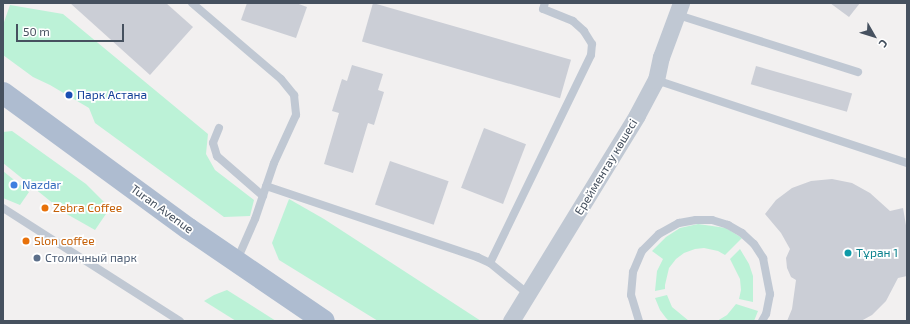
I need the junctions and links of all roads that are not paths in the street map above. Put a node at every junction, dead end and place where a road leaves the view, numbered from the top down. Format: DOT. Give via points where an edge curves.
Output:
graph roads {
  1 [pos="192,3"];
  2 [pos="545,3"];
  3 [pos="679,9"];
  4 [pos="858,72"];
  5 [pos="656,80"];
  6 [pos="3,94"];
  7 [pos="219,128"];
  8 [pos="907,163"];
  9 [pos="266,186"];
  10 [pos="263,196"];
  11 [pos="3,208"];
  12 [pos="236,261"];
  13 [pos="490,263"];
  14 [pos="528,294"];
  15 [pos="180,321"];
  16 [pos="324,321"];
  17 [pos="511,321"];
  18 [pos="639,321"];
  19 [pos="762,321"];
  1 -- 9 [label="lane" via="281,79 294,95 296,115"];
  2 -- 13 [label="lane" via="543,9 573,21 584,30 592,44 591,55"];
  3 -- 4 [label="lane"];
  3 -- 5 [label="street, Ерейментау көшесі" via="661,57"];
  5 -- 8 [label="lane"];
  5 -- 14 [label="street, Ерейментау көшесі"];
  6 -- 12 [label="main road, Turan Avenue"];
  7 -- 10 [label="lane" via="213,143 217,156"];
  9 -- 10 [label="lane"];
  9 -- 13 [label="lane"];
  10 -- 12 [label="lane"];
  11 -- 15 [label="lane"];
  12 -- 16 [label="main road, Turan Avenue"];
  13 -- 14 [label="lane"];
  14 -- 17 [label="street, Ерейментау көшесі"];
  18 -- 19 [label="lane" via="631,296 633,272 642,251 658,234 679,223 712,220 742,233 763,258 770,294"];
}
